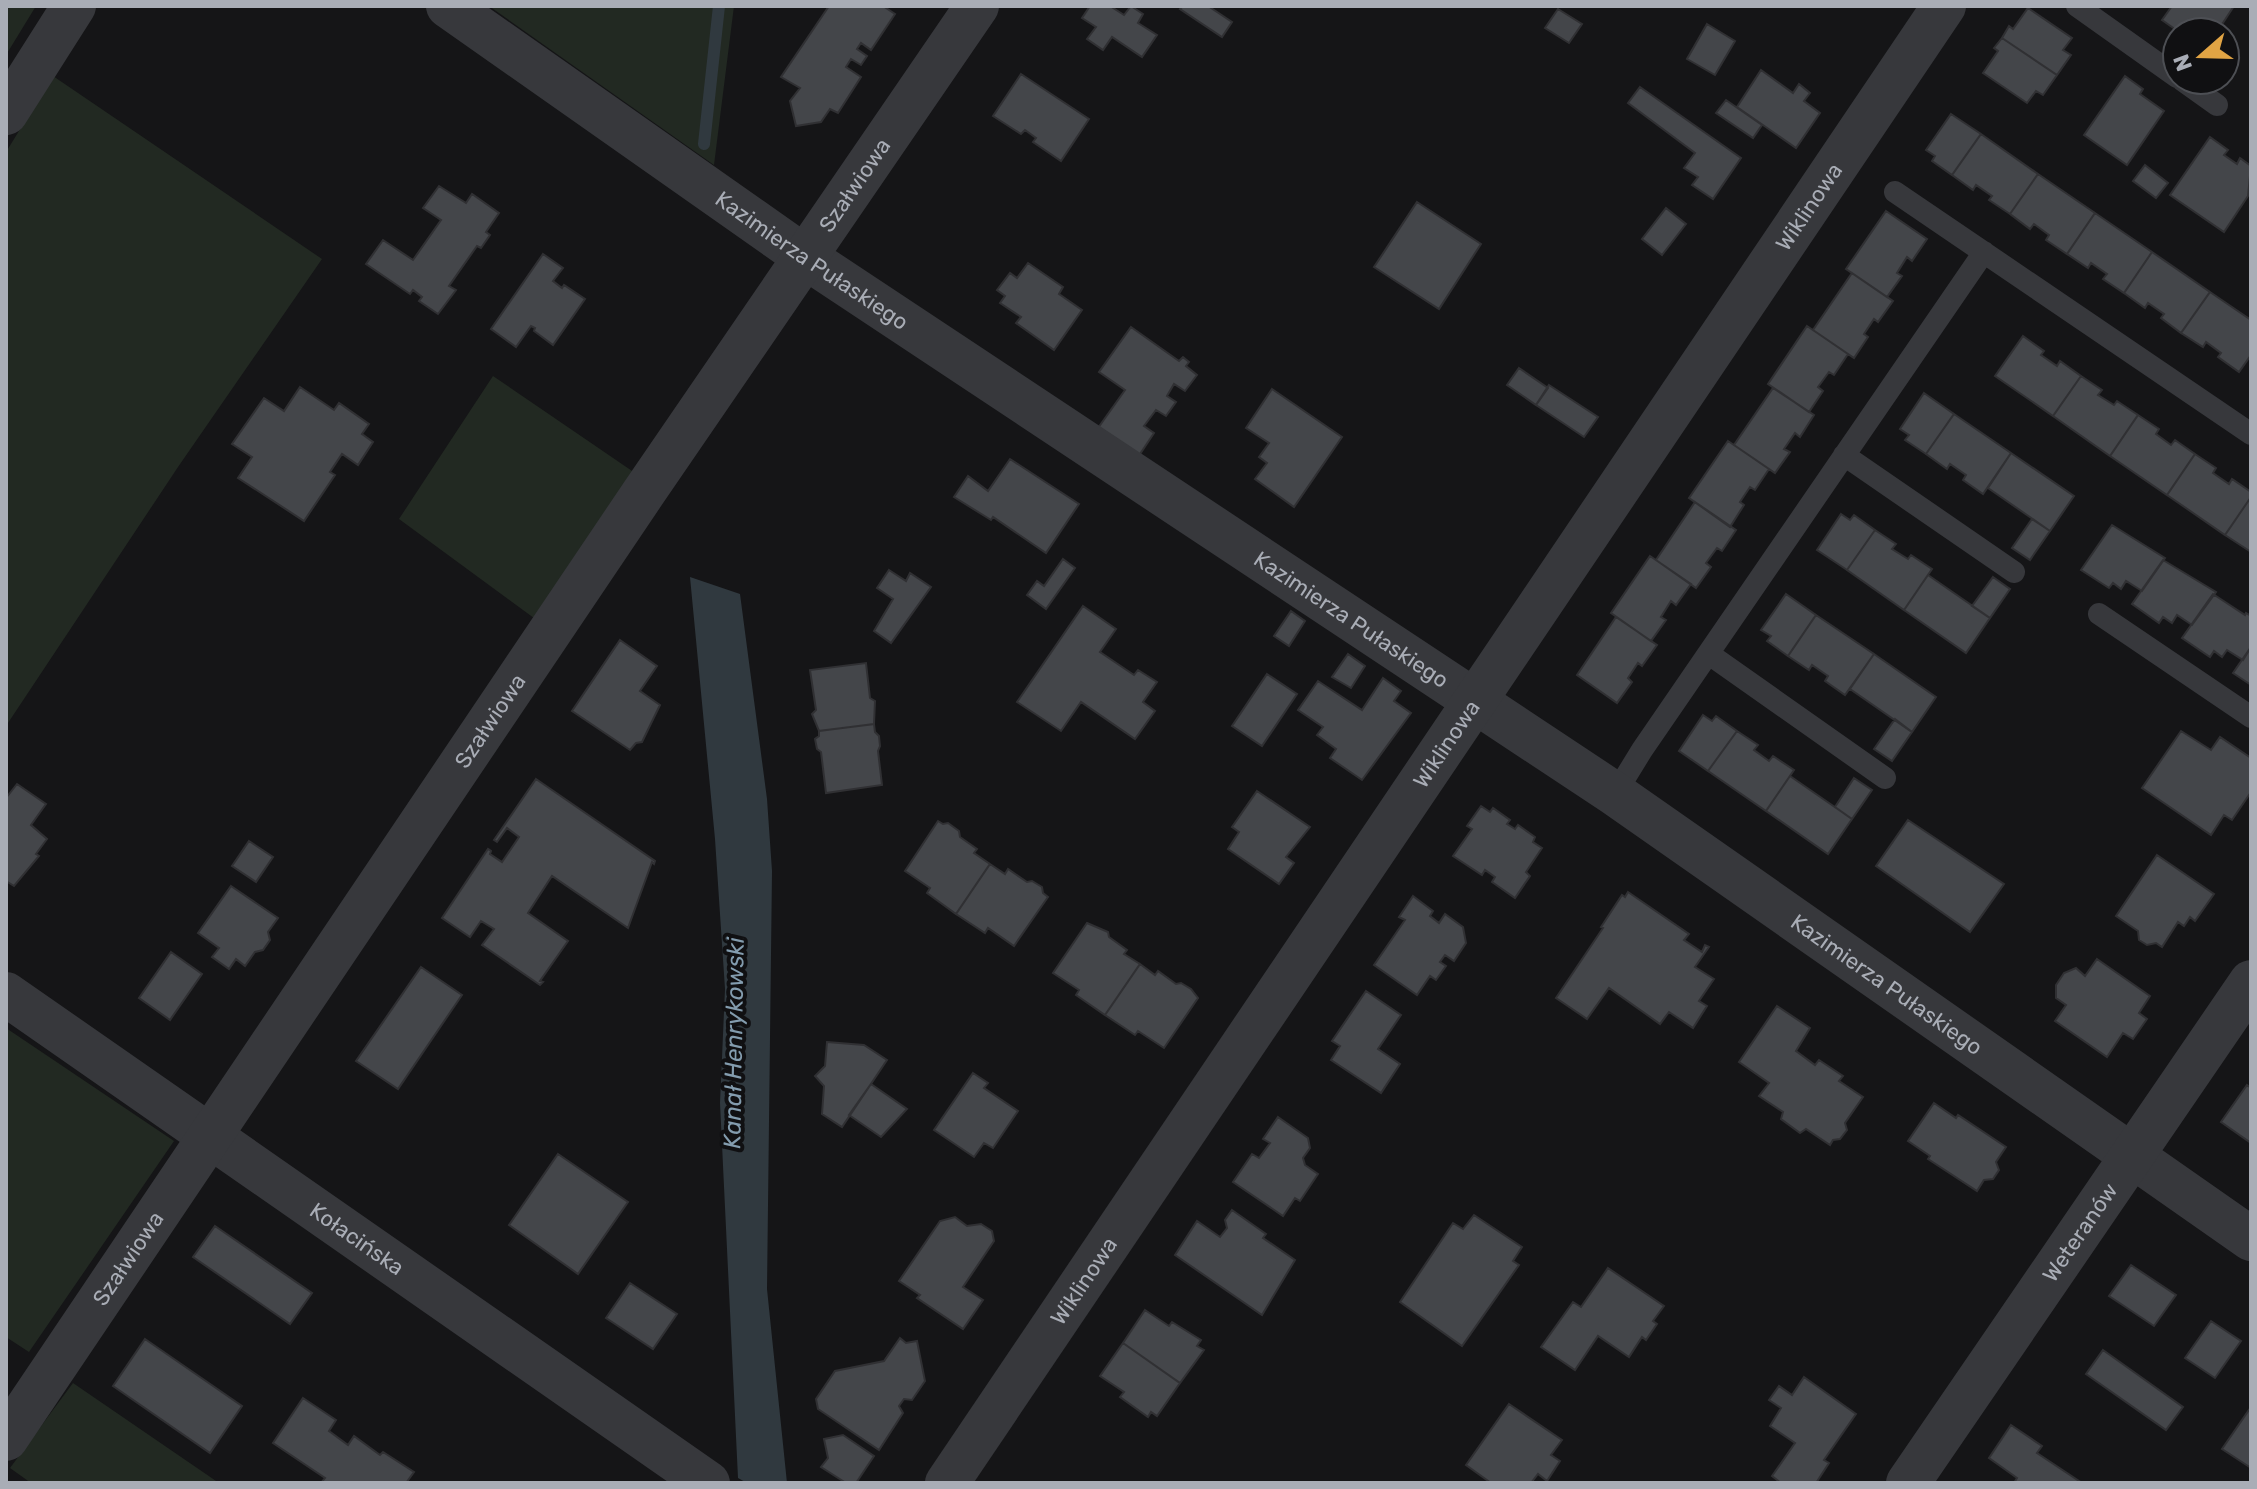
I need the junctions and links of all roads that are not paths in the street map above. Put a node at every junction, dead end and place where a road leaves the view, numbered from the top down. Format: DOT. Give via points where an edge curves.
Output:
graph roads {
  1 [pos="74,6"];
  2 [pos="448,6"];
  3 [pos="977,6"];
  4 [pos="1944,6"];
  5 [pos="2077,6"];
  6 [pos="2161,65"];
  7 [pos="2204,96"];
  8 [pos="2217,105"];
  9 [pos="6,113"];
  10 [pos="1895,192"];
  11 [pos="1984,252"];
  12 [pos="805,257"];
  13 [pos="2251,434"];
  14 [pos="1844,455"];
  15 [pos="2014,572"];
  16 [pos="2099,614"];
  17 [pos="1709,654"];
  18 [pos="1475,702"];
  19 [pos="2251,717"];
  20 [pos="1885,778"];
  21 [pos="1615,794"];
  22 [pos="2251,982"];
  23 [pos="6,994"];
  24 [pos="209,1136"];
  25 [pos="2133,1157"];
  26 [pos="2251,1239"];
  27 [pos="6,1439"];
  28 [pos="708,1483"];
  29 [pos="947,1483"];
  30 [pos="1908,1483"];
  1 -- 9 [label="street"];
  2 -- 12 [label="street, Kazimierza Pułaskiego"];
  3 -- 12 [label="street, Szałwiowa"];
  4 -- 18 [label="street, Wiklinowa"];
  5 -- 6 [label="lane"];
  7 -- 8 [label="lane"];
  10 -- 11 [label="lane"];
  11 -- 13 [label="lane"];
  11 -- 14 [label="lane"];
  12 -- 18 [label="street, Kazimierza Pułaskiego"];
  12 -- 24 [label="street, Szałwiowa"];
  14 -- 15 [label="lane"];
  14 -- 17 [label="lane"];
  16 -- 19 [label="lane"];
  17 -- 20 [label="lane"];
  17 -- 21 [label="lane"];
  18 -- 21 [label="street, Kazimierza Pułaskiego"];
  18 -- 29 [label="street, Wiklinowa"];
  21 -- 25 [label="street, Kazimierza Pułaskiego"];
  22 -- 25 [label="street, Weteranów"];
  23 -- 24 [label="street, Kołacińska"];
  24 -- 27 [label="street, Szałwiowa"];
  24 -- 28 [label="street, Kołacińska"];
  25 -- 26 [label="street, Kazimierza Pułaskiego"];
  25 -- 30 [label="street, Weteranów"];
}
